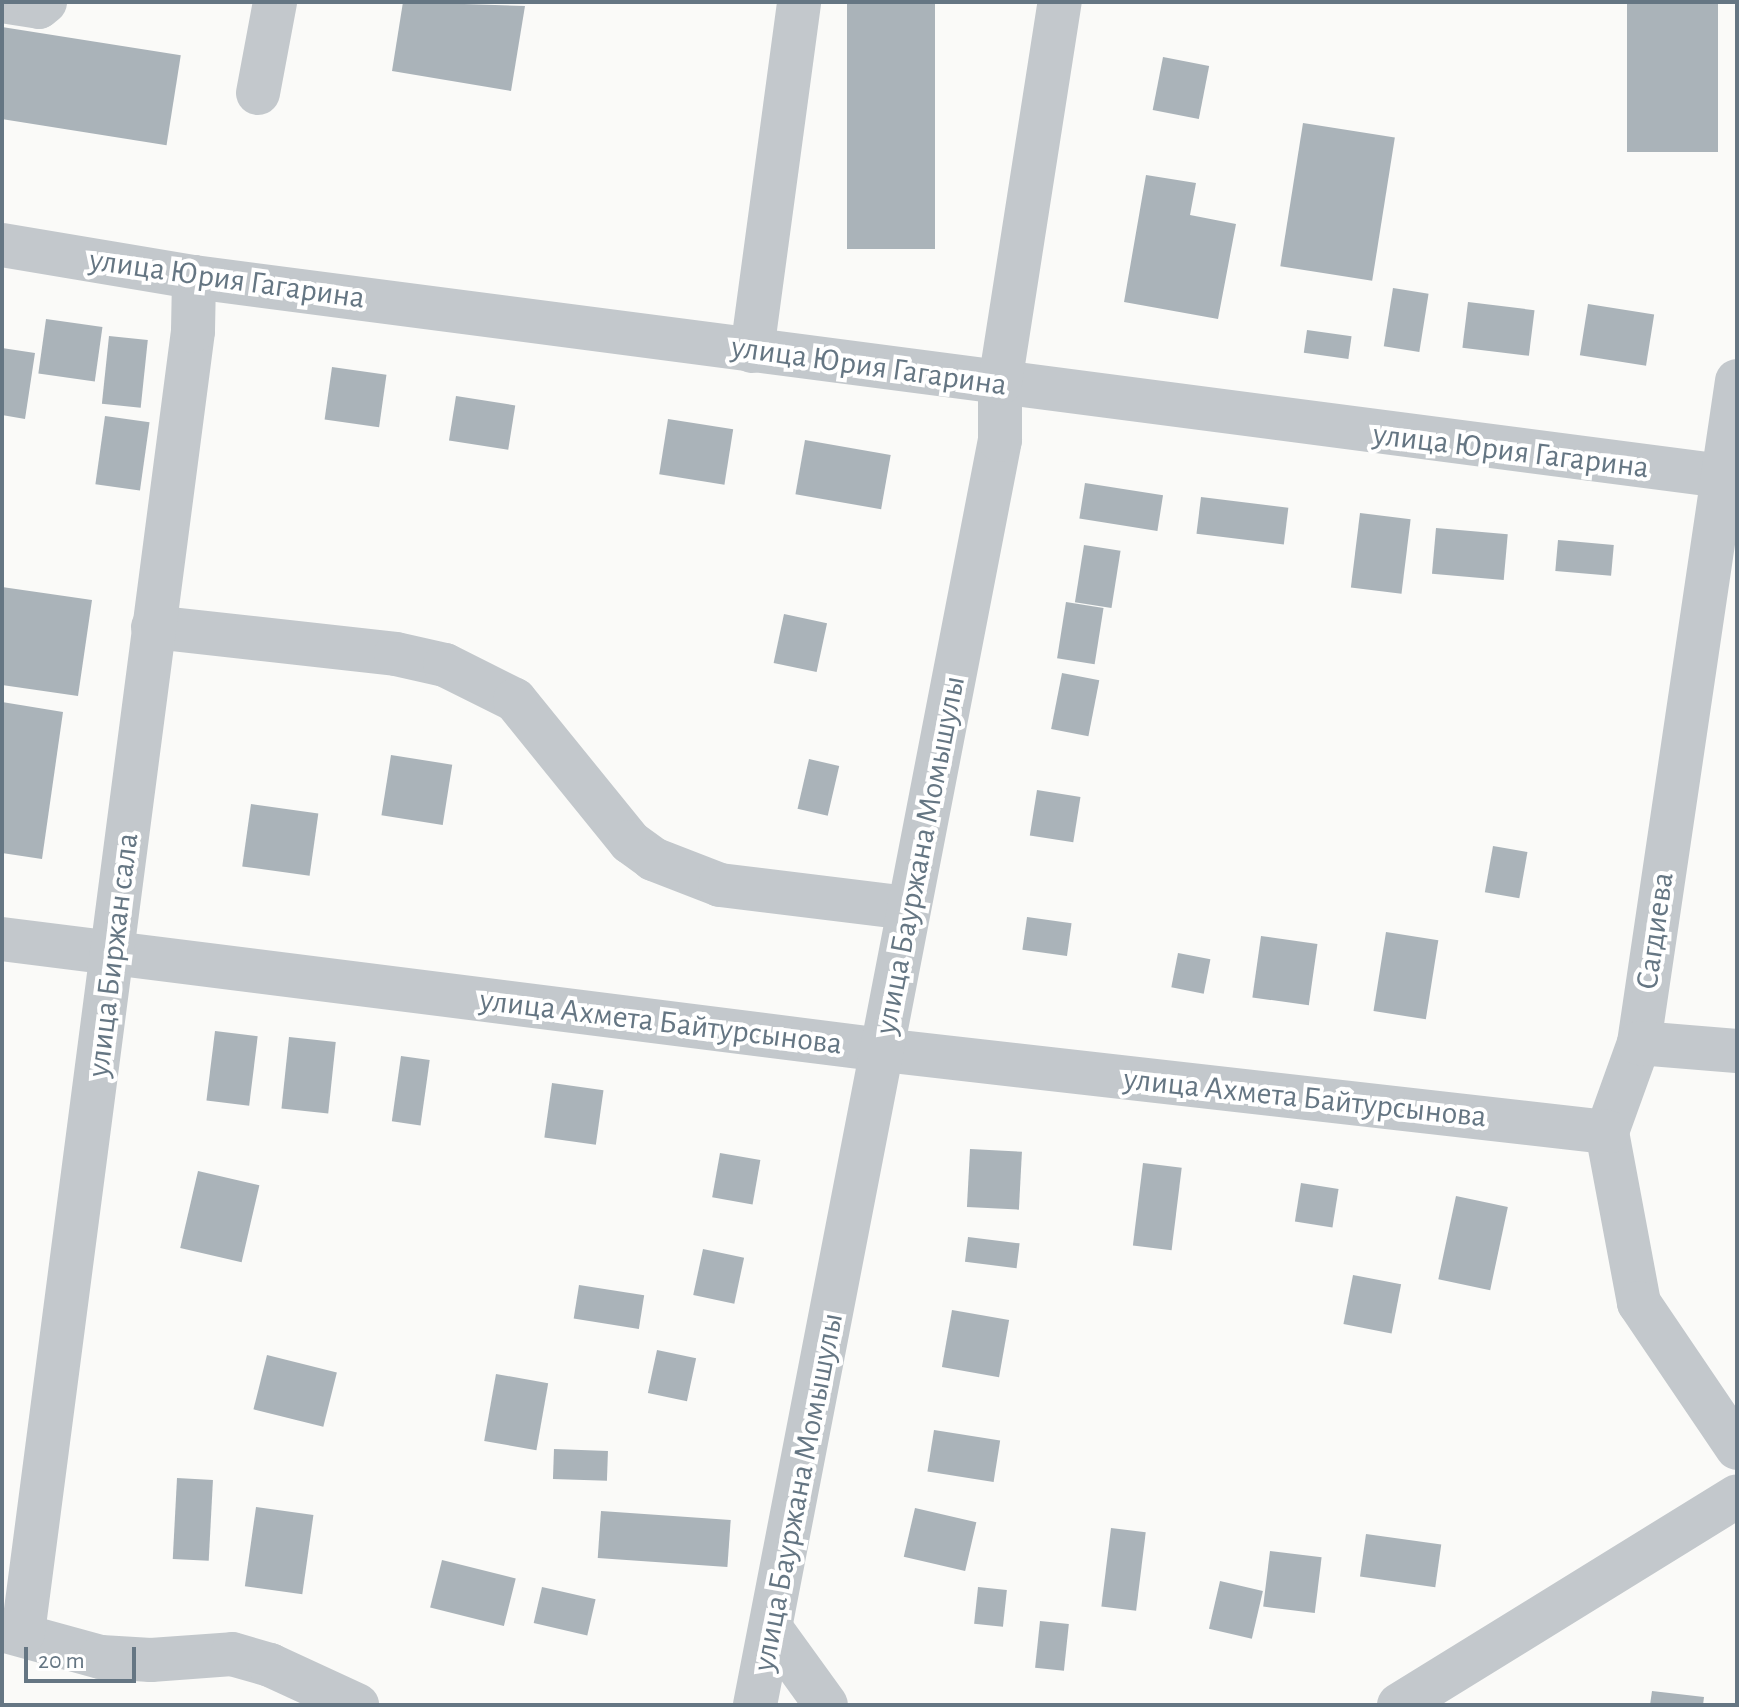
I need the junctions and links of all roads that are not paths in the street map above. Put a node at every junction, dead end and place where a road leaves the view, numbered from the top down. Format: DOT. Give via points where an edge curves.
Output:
graph roads {
  1 [pos="8,2"];
  2 [pos="45,2"];
  3 [pos="275,2"];
  4 [pos="799,2"];
  5 [pos="1060,2"];
  6 [pos="258,93"];
  7 [pos="2,245"];
  8 [pos="194,277"];
  9 [pos="752,351"];
  10 [pos="1737,381"];
  11 [pos="1000,383"];
  12 [pos="1729,477"];
  13 [pos="153,627"];
  14 [pos="908,908"];
  15 [pos="2,939"];
  16 [pos="115,953"];
  17 [pos="1639,1043"];
  18 [pos="883,1050"];
  19 [pos="1737,1051"];
  20 [pos="1607,1132"];
  21 [pos="1737,1448"];
  22 [pos="1737,1496"];
  23 [pos="772,1630"];
  24 [pos="12,1632"];
  25 [pos="1445,1692"];
  26 [pos="357,1705"];
  27 [pos="755,1705"];
  28 [pos="826,1705"];
  29 [pos="1399,1705"];
  1 -- 2 [label="street" via="39,7"];
  3 -- 6 [label="street"];
  4 -- 9 [label="street"];
  5 -- 11 [label="street, улица Бауржана Момышулы"];
  7 -- 8 [label="street, улица Юрия Гагарина"];
  8 -- 9 [label="street, улица Юрия Гагарина"];
  8 -- 13 [label="street, улица Биржан сала" via="193,331"];
  9 -- 11 [label="street, улица Юрия Гагарина"];
  10 -- 12 [label="street, Сагдиева"];
  11 -- 12 [label="street, улица Юрия Гагарина"];
  11 -- 14 [label="street, улица Бауржана Момышулы" via="1000,440"];
  12 -- 17 [label="street, Сагдиева"];
  13 -- 14 [label="street" via="396,654 445,665 515,700 630,842 653,859 720,885"];
  13 -- 16 [label="street, улица Биржан сала"];
  14 -- 18 [label="street, улица Бауржана Момышулы"];
  15 -- 16 [label="street, улица Ахмета Байтурсынова"];
  16 -- 18 [label="street, улица Ахмета Байтурсынова"];
  16 -- 24 [label="street, улица Биржан сала"];
  17 -- 19 [label="street"];
  17 -- 20 [label="street, Сагдиева"];
  18 -- 20 [label="street, улица Ахмета Байтурсынова"];
  18 -- 23 [label="street, улица Бауржана Момышулы"];
  20 -- 21 [label="street" via="1639,1303"];
  22 -- 25 [label="street"];
  23 -- 27 [label="street, улица Бауржана Момышулы"];
  23 -- 28 [label="street"];
  24 -- 26 [label="street" via="101,1657 151,1660 232,1654 270,1665"];
  25 -- 29 [label="street"];
}
